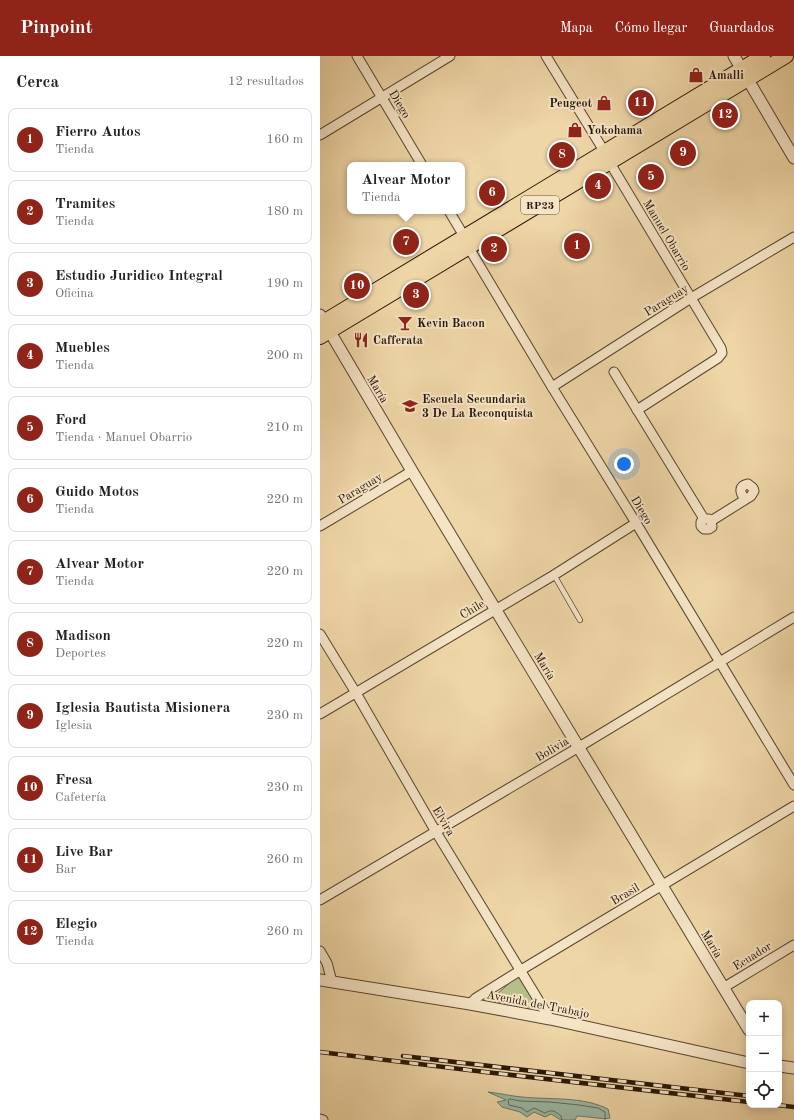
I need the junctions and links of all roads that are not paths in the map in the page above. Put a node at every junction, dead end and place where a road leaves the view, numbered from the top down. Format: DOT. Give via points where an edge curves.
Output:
graph roads {
  1 [pos="357,56"];
  2 [pos="450,56"];
  3 [pos="546,56"];
  4 [pos="734,56"];
  5 [pos="763,56"];
  6 [pos="786,56"];
  7 [pos="745,75"];
  8 [pos="382,97"];
  9 [pos="320,135"];
  10 [pos="607,157"];
  11 [pos="794,158"];
  12 [pos="420,162"];
  13 [pos="451,214"];
  14 [pos="794,237"];
  15 [pos="467,242"];
  16 [pos="691,298"];
  17 [pos="323,326"];
  18 [pos="614,372"];
  19 [pos="552,387"];
  20 [pos="637,410"];
  21 [pos="412,471"];
  22 [pos="745,498"];
  23 [pos="636,523"];
  24 [pos="320,526"];
  25 [pos="554,575"];
  26 [pos="495,609"];
  27 [pos="794,617"];
  28 [pos="580,620"];
  29 [pos="320,634"];
  30 [pos="719,662"];
  31 [pos="356,692"];
  32 [pos="320,714"];
  33 [pos="579,747"];
  34 [pos="794,785"];
  35 [pos="794,806"];
  36 [pos="436,832"];
  37 [pos="662,885"];
  38 [pos="320,900"];
  39 [pos="794,945"];
  40 [pos="320,951"];
  41 [pos="521,970"];
  42 [pos="320,980"];
  43 [pos="332,982"];
  44 [pos="723,988"];
  45 [pos="470,1004"];
  46 [pos="550,1019"];
  47 [pos="746,1025"];
  48 [pos="746,1061"];
  49 [pos="782,1066"];
  50 [pos="794,1068"];
  51 [pos="320,1120"];
  52 [pos="323,1120"];
  1 -- 8 [label="street, Diego"];
  2 -- 8 [label="street"];
  3 -- 10 [label="street, Manuel Obarrio"];
  4 -- 7 [label="street"];
  5 -- 7 [label="main road, RP23"];
  6 -- 7 [label="main road, RP23"];
  7 -- 10 [label="main road, RP23"];
  7 -- 11 [label="street"];
  8 -- 9 [label="street"];
  8 -- 12 [label="street, Diego"];
  10 -- 15 [label="main road, RP23"];
  10 -- 16 [label="street, Manuel Obarrio"];
  13 -- 15 [label="street, Diego"];
  14 -- 16 [label="street, Paraguay"];
  15 -- 17 [label="main road, RP23"];
  15 -- 19 [label="street, Diego"];
  16 -- 19 [label="street, Paraguay"];
  16 -- 20 [label="street, Manuel Obarrio" via="722,353"];
  17 -- 21 [label="street, María"];
  18 -- 20 [label="street"];
  19 -- 23 [label="street, Diego"];
  20 -- 22 [label="street" via="708,520"];
  21 -- 24 [label="street, Paraguay"];
  21 -- 26 [label="street, María"];
  23 -- 25 [label="street, Chile"];
  23 -- 30 [label="street, Diego"];
  25 -- 26 [label="street, Chile"];
  25 -- 28 [label="lane"];
  26 -- 31 [label="street, Chile"];
  26 -- 33 [label="street, María"];
  27 -- 30 [label="street, Bolivia"];
  29 -- 31 [label="street, Elvira"];
  30 -- 33 [label="street, Bolivia"];
  30 -- 34 [label="street, Diego"];
  31 -- 32 [label="street, Chile"];
  31 -- 36 [label="street, Elvira"];
  33 -- 36 [label="street, Bolivia"];
  33 -- 37 [label="street, María"];
  35 -- 37 [label="street, Brasil"];
  36 -- 38 [label="street, Bolivia"];
  36 -- 41 [label="street, Elvira"];
  37 -- 41 [label="street, Brasil"];
  37 -- 44 [label="street, María"];
  39 -- 44 [label="street, Ecuador"];
  40 -- 43 [label="street" via="327,963"];
  41 -- 45 [label="street, Brasil"];
  41 -- 46 [label="street, Elvira"];
  42 -- 43 [label="street, Avenida del Trabajo"];
  43 -- 45 [label="street, Avenida del Trabajo"];
  44 -- 47 [label="street, María"];
  45 -- 46 [label="street, Avenida del Trabajo"];
  46 -- 48 [label="street, Avenida del Trabajo"];
  49 -- 50 [label="street"];
  51 -- 52 [label="street"];
}
